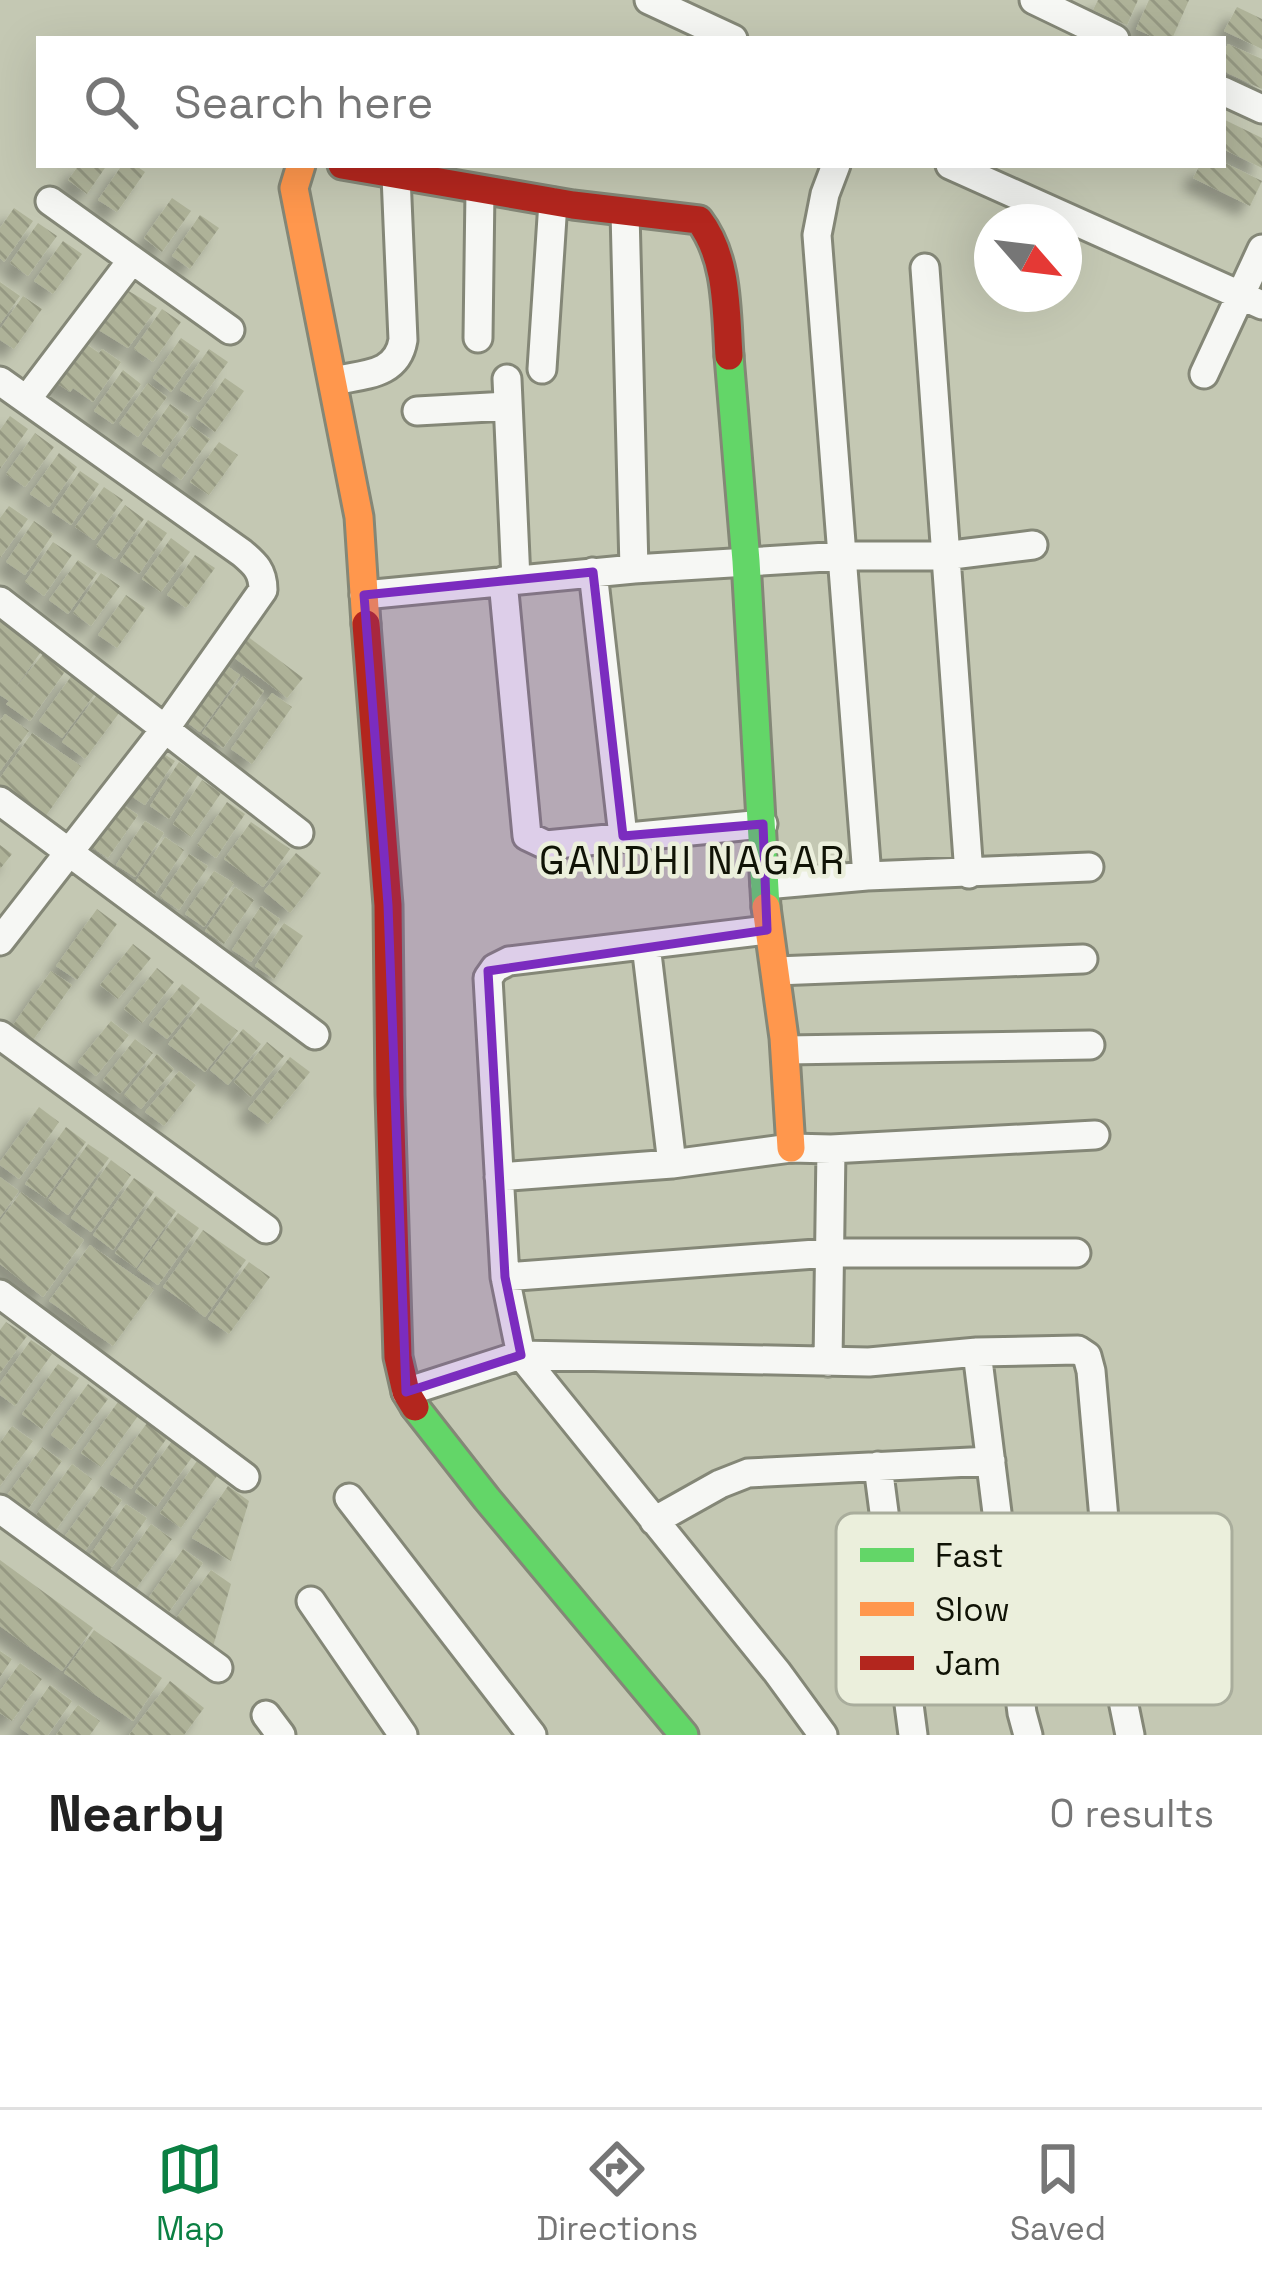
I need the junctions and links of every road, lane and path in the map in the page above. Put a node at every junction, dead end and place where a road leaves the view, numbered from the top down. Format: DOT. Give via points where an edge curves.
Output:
graph roads {
  1 [pos="650,0"];
  2 [pos="1034,0"];
  3 [pos="728,36"];
  4 [pos="1109,36"];
  5 [pos="1226,92"];
  6 [pos="1262,109"];
  7 [pos="299,168"];
  8 [pos="357,168"];
  9 [pos="835,168"];
  10 [pos="957,168"];
  11 [pos="396,176"];
  12 [pos="480,190"];
  13 [pos="50,201"];
  14 [pos="553,202"];
  15 [pos="625,212"];
  16 [pos="1262,249"];
  17 [pos="132,260"];
  18 [pos="925,268"];
  19 [pos="1251,300"];
  20 [pos="230,330"];
  21 [pos="478,338"];
  22 [pos="542,369"];
  23 [pos="1204,374"];
  24 [pos="0,381"];
  25 [pos="333,381"];
  26 [pos="27,399"];
  27 [pos="417,411"];
  28 [pos="1033,545"];
  29 [pos="843,556"];
  30 [pos="944,556"];
  31 [pos="746,562"];
  32 [pos="634,569"];
  33 [pos="593,572"];
  34 [pos="509,581"];
  35 [pos="364,596"];
  36 [pos="0,601"];
  37 [pos="165,729"];
  38 [pos="0,801"];
  39 [pos="763,824"];
  40 [pos="299,833"];
  41 [pos="623,836"];
  42 [pos="72,852"];
  43 [pos="1089,867"];
  44 [pos="970,874"];
  45 [pos="867,876"];
  46 [pos="765,885"];
  47 [pos="767,930"];
  48 [pos="0,941"];
  49 [pos="646,945"];
  50 [pos="1083,959"];
  51 [pos="776,971"];
  52 [pos="0,1035"];
  53 [pos="316,1035"];
  54 [pos="1090,1045"];
  55 [pos="786,1050"];
  56 [pos="1095,1135"];
  57 [pos="791,1148"];
  58 [pos="831,1149"];
  59 [pos="672,1164"];
  60 [pos="499,1177"];
  61 [pos="266,1229"];
  62 [pos="829,1252"];
  63 [pos="1076,1253"];
  64 [pos="505,1277"];
  65 [pos="0,1294"];
  66 [pos="977,1352"];
  67 [pos="521,1354"];
  68 [pos="828,1362"];
  69 [pos="406,1392"];
  70 [pos="991,1461"];
  71 [pos="878,1466"];
  72 [pos="245,1477"];
  73 [pos="350,1498"];
  74 [pos="0,1509"];
  75 [pos="884,1513"];
  76 [pos="997,1513"];
  77 [pos="1103,1513"];
  78 [pos="654,1522"];
  79 [pos="311,1601"];
  80 [pos="218,1668"];
  81 [pos="909,1705"];
  82 [pos="1021,1705"];
  83 [pos="1124,1705"];
  84 [pos="403,1735"];
  85 [pos="532,1735"];
  86 [pos="684,1735"];
  87 [pos="823,1735"];
  88 [pos="913,1735"];
  89 [pos="1028,1735"];
  90 [pos="1130,1735"];
  1 -- 3 [label="street"];
  2 -- 4 [label="street"];
  5 -- 6 [label="street"];
  7 -- 25 [label="street" via="294,188"];
  8 -- 11 [label="street"];
  9 -- 29 [label="street" via="817,235"];
  10 -- 19 [label="street"];
  11 -- 12 [label="street"];
  11 -- 25 [label="street" via="401,353 386,369"];
  12 -- 14 [label="street"];
  12 -- 21 [label="street"];
  13 -- 17 [label="street"];
  14 -- 15 [label="street"];
  14 -- 22 [label="street"];
  15 -- 31 [label="street" via="699,220 710,235 723,275"];
  15 -- 32 [label="street"];
  16 -- 19 [label="street"];
  17 -- 20 [label="street"];
  17 -- 26 [label="street"];
  18 -- 30 [label="street"];
  19 -- 23 [label="street"];
  24 -- 26 [label="street"];
  25 -- 35 [label="street" via="359,517"];
  26 -- 37 [label="street" via="258,567 263,590"];
  27 -- 34 [label="street" via="508,392"];
  28 -- 30 [label="street"];
  29 -- 30 [label="street"];
  29 -- 31 [label="street"];
  29 -- 45 [label="street"];
  30 -- 44 [label="street"];
  31 -- 32 [label="street"];
  31 -- 39 [label="street"];
  32 -- 33 [label="street"];
  33 -- 34 [label="street"];
  33 -- 41 [label="street"];
  34 -- 35 [label="street"];
  34 -- 41 [label="street" via="527,836 546,845"];
  35 -- 69 [label="street" via="388,905 398,1357"];
  36 -- 37 [label="street"];
  37 -- 40 [label="street"];
  37 -- 42 [label="street"];
  38 -- 42 [label="street"];
  39 -- 41 [label="street"];
  39 -- 46 [label="street"];
  42 -- 48 [label="street"];
  42 -- 53 [label="street"];
  43 -- 44 [label="street"];
  44 -- 45 [label="street"];
  45 -- 46 [label="street"];
  46 -- 47 [label="street"];
  47 -- 49 [label="street"];
  47 -- 51 [label="street"];
  49 -- 59 [label="street"];
  49 -- 60 [label="street" via="509,961 488,978"];
  50 -- 51 [label="street"];
  51 -- 55 [label="street"];
  52 -- 61 [label="street"];
  54 -- 55 [label="street"];
  55 -- 57 [label="street"];
  56 -- 58 [label="street"];
  57 -- 58 [label="street"];
  57 -- 59 [label="street"];
  58 -- 62 [label="street"];
  59 -- 60 [label="street"];
  60 -- 64 [label="street"];
  62 -- 63 [label="street"];
  62 -- 64 [label="street"];
  62 -- 68 [label="street"];
  64 -- 67 [label="street"];
  65 -- 72 [label="street"];
  66 -- 68 [label="street"];
  66 -- 70 [label="street"];
  66 -- 77 [label="street" via="1066,1348 1087,1355"];
  67 -- 68 [label="street"];
  67 -- 69 [label="street"];
  67 -- 78 [label="street"];
  69 -- 86 [label="street"];
  70 -- 71 [label="street"];
  70 -- 76 [label="street"];
  71 -- 75 [label="street"];
  71 -- 78 [label="street" via="748,1473"];
  73 -- 85 [label="street"];
  74 -- 80 [label="street"];
  78 -- 87 [label="street"];
  79 -- 84 [label="street"];
  81 -- 88 [label="street"];
  82 -- 89 [label="street"];
  83 -- 90 [label="street"];
}
